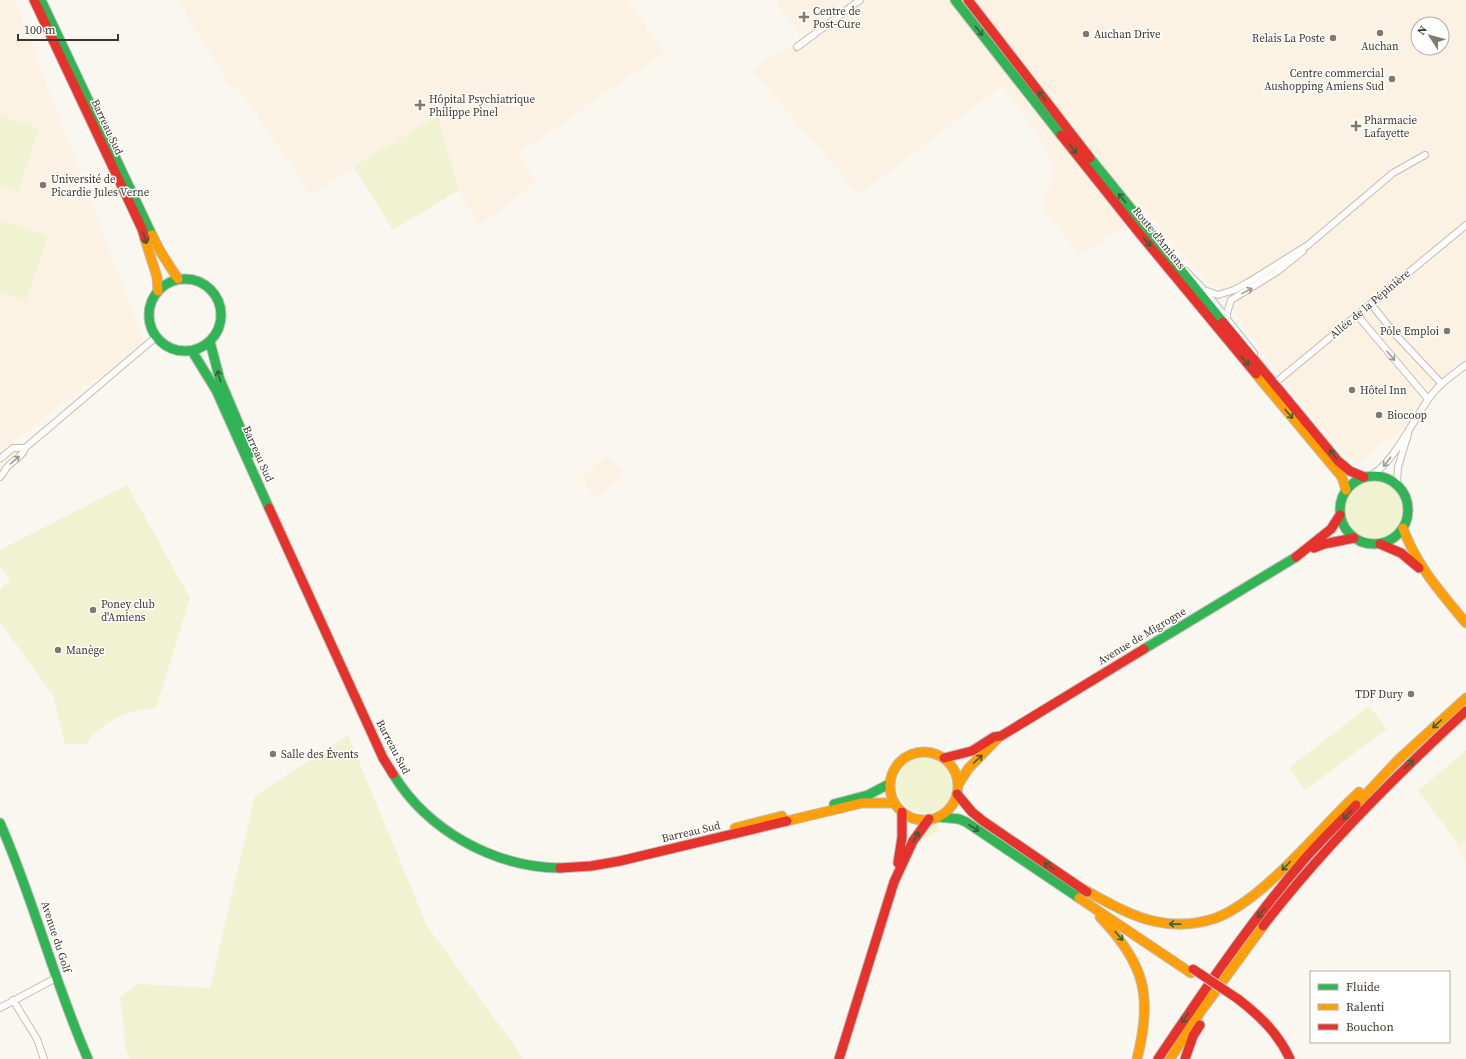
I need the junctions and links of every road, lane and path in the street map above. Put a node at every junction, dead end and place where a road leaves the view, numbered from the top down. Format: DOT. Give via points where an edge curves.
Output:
graph roads {
  1 [pos="34,0"];
  2 [pos="41,0"];
  3 [pos="860,0"];
  4 [pos="955,0"];
  5 [pos="968,0"];
  6 [pos="797,47"];
  7 [pos="1425,155"];
  8 [pos="1466,225"];
  9 [pos="1308,245"];
  10 [pos="1174,260"];
  11 [pos="178,279"];
  12 [pos="1204,290"];
  13 [pos="158,291"];
  14 [pos="1370,304"];
  15 [pos="1357,315"];
  16 [pos="1227,320"];
  17 [pos="156,337"];
  18 [pos="210,342"];
  19 [pos="192,351"];
  20 [pos="1260,365"];
  21 [pos="1466,365"];
  22 [pos="1275,383"];
  23 [pos="1442,384"];
  24 [pos="1428,399"];
  25 [pos="1414,420"];
  26 [pos="24,448"];
  27 [pos="0,459"];
  28 [pos="1367,476"];
  29 [pos="0,477"];
  30 [pos="1397,484"];
  31 [pos="1346,490"];
  32 [pos="1340,515"];
  33 [pos="1403,528"];
  34 [pos="1354,538"];
  35 [pos="1380,544"];
  36 [pos="1296,557"];
  37 [pos="1424,571"];
  38 [pos="1466,623"];
  39 [pos="1466,698"];
  40 [pos="1466,711"];
  41 [pos="1001,736"];
  42 [pos="944,758"];
  43 [pos="1393,767"];
  44 [pos="889,784"];
  45 [pos="957,790"];
  46 [pos="894,803"];
  47 [pos="902,812"];
  48 [pos="934,818"];
  49 [pos="0,823"];
  50 [pos="894,882"];
  51 [pos="1081,888"];
  52 [pos="1081,899"];
  53 [pos="1192,971"];
  54 [pos="1226,976"];
  55 [pos="56,978"];
  56 [pos="13,1000"];
  57 [pos="1236,1001"];
  58 [pos="0,1008"];
  59 [pos="44,1059"];
  60 [pos="88,1059"];
  61 [pos="839,1059"];
  62 [pos="1137,1059"];
  63 [pos="1158,1059"];
  64 [pos="1170,1059"];
  65 [pos="1185,1059"];
  66 [pos="1284,1059"];
  67 [pos="1290,1059"];
  1 -- 13 [label="main road, Barreau Sud, one-way" via="142,229 157,277"];
  2 -- 11 [label="main road, Barreau Sud" via="160,251"];
  3 -- 6 [label="street"];
  4 -- 31 [label="main road, Route d'Amiens, one-way" via="1140,234 1342,477"];
  10 -- 5 [label="main road, Route d'Amiens, one-way" via="1092,160"];
  7 -- 9 [label="street" via="1393,173"];
  8 -- 14 [label="street, Allée de la Pépinière"];
  9 -- 12 [label="street" via="1234,290 1218,295"];
  16 -- 9 [label="street, one-way" via="1231,300 1297,258"];
  10 -- 12 [label="street"];
  10 -- 20 [label="main road, Route d'Amiens" via="1204,300"];
  11 -- 13 [label="main road"];
  11 -- 18 [label="main road" via="203,284 219,303 222,316 219,328"];
  12 -- 16 [label="street"];
  13 -- 17 [label="main road" via="152,300 149,316 151,329"];
  14 -- 15 [label="street, Allée de la Pépinière"];
  14 -- 23 [label="street"];
  15 -- 22 [label="street, Allée de la Pépinière"];
  15 -- 24 [label="street, one-way"];
  16 -- 20 [label="street" via="1254,353"];
  17 -- 19 [label="main road" via="169,348"];
  17 -- 26 [label="street"];
  18 -- 19 [label="main road"];
  44 -- 18 [label="main road, Barreau Sud, one-way" via="868,795 602,860 566,864 533,862 494,851 459,835 414,797 385,753 231,408"];
  19 -- 46 [label="main road, Barreau Sud" via="216,390 383,758 401,788 445,831 468,845 509,861 536,866 578,868 602,865 862,803"];
  20 -- 22 [label="main road, Route d'Amiens"];
  21 -- 23 [label="street"];
  28 -- 22 [label="main road, Route d'Amiens, one-way" via="1350,471 1338,461"];
  23 -- 24 [label="street"];
  24 -- 25 [label="street"];
  25 -- 28 [label="street, one-way" via="1384,465 1378,472"];
  25 -- 30 [label="street" via="1401,455"];
  26 -- 27 [label="street" via="13,448"];
  29 -- 26 [label="street, one-way" via="6,468 24,453"];
  28 -- 30 [label="main road" via="1385,477"];
  28 -- 31 [label="main road" via="1357,480"];
  30 -- 33 [label="main road" via="1405,494 1408,505 1408,517"];
  31 -- 32 [label="main road" via="1340,502"];
  32 -- 34 [label="main road" via="1345,528"];
  32 -- 36 [label="main road, Avenue de Migrogne" via="1332,529"];
  33 -- 35 [label="main road" via="1393,538"];
  33 -- 37 [label="main road" via="1406,540"];
  34 -- 35 [label="main road"];
  34 -- 36 [label="main road, Avenue de Migrogne" via="1324,544"];
  35 -- 37 [label="main road" via="1401,553"];
  36 -- 41 [label="main road, Avenue de Migrogne"];
  37 -- 38 [label="main road"];
  39 -- 43 [label="main road, one-way"];
  54 -- 40 [label="main road, one-way" via="1268,920 1342,834 1398,775"];
  41 -- 42 [label="main road, Avenue de Migrogne" via="994,737 972,751"];
  45 -- 41 [label="main road, Avenue de Migrogne, one-way" via="968,769"];
  42 -- 44 [label="main road" via="922,751 907,755 896,766"];
  42 -- 45 [label="main road" via="955,772"];
  43 -- 51 [label="main road, one-way" via="1366,786 1339,811 1250,900 1222,915 1189,924 1154,921 1123,911"];
  43 -- 63 [label="main road, one-way" via="1302,862 1258,916"];
  44 -- 46 [label="main road"];
  45 -- 48 [label="main road" via="948,810"];
  51 -- 45 [label="main road, one-way" via="978,816"];
  46 -- 47 [label="main road"];
  47 -- 48 [label="main road" via="915,819"];
  47 -- 50 [label="main road" via="902,837"];
  50 -- 48 [label="main road, one-way" via="904,857 921,829"];
  48 -- 52 [label="main road, one-way" via="959,819 966,822"];
  49 -- 55 [label="main road, Avenue du Golf" via="16,856"];
  50 -- 61 [label="main road"];
  51 -- 53 [label="main road"];
  52 -- 53 [label="main road"];
  52 -- 62 [label="main road, one-way" via="1126,944 1144,985 1146,1018 1144,1038"];
  53 -- 57 [label="main road"];
  54 -- 64 [label="main road"];
  54 -- 65 [label="main road" via="1216,1000 1193,1036"];
  55 -- 56 [label="street"];
  55 -- 60 [label="main road, Avenue du Golf"];
  56 -- 58 [label="street"];
  56 -- 59 [label="street" via="36,1038"];
  57 -- 66 [label="main road" via="1270,1033"];
  57 -- 67 [label="main road" via="1273,1028 1284,1043"];
}
